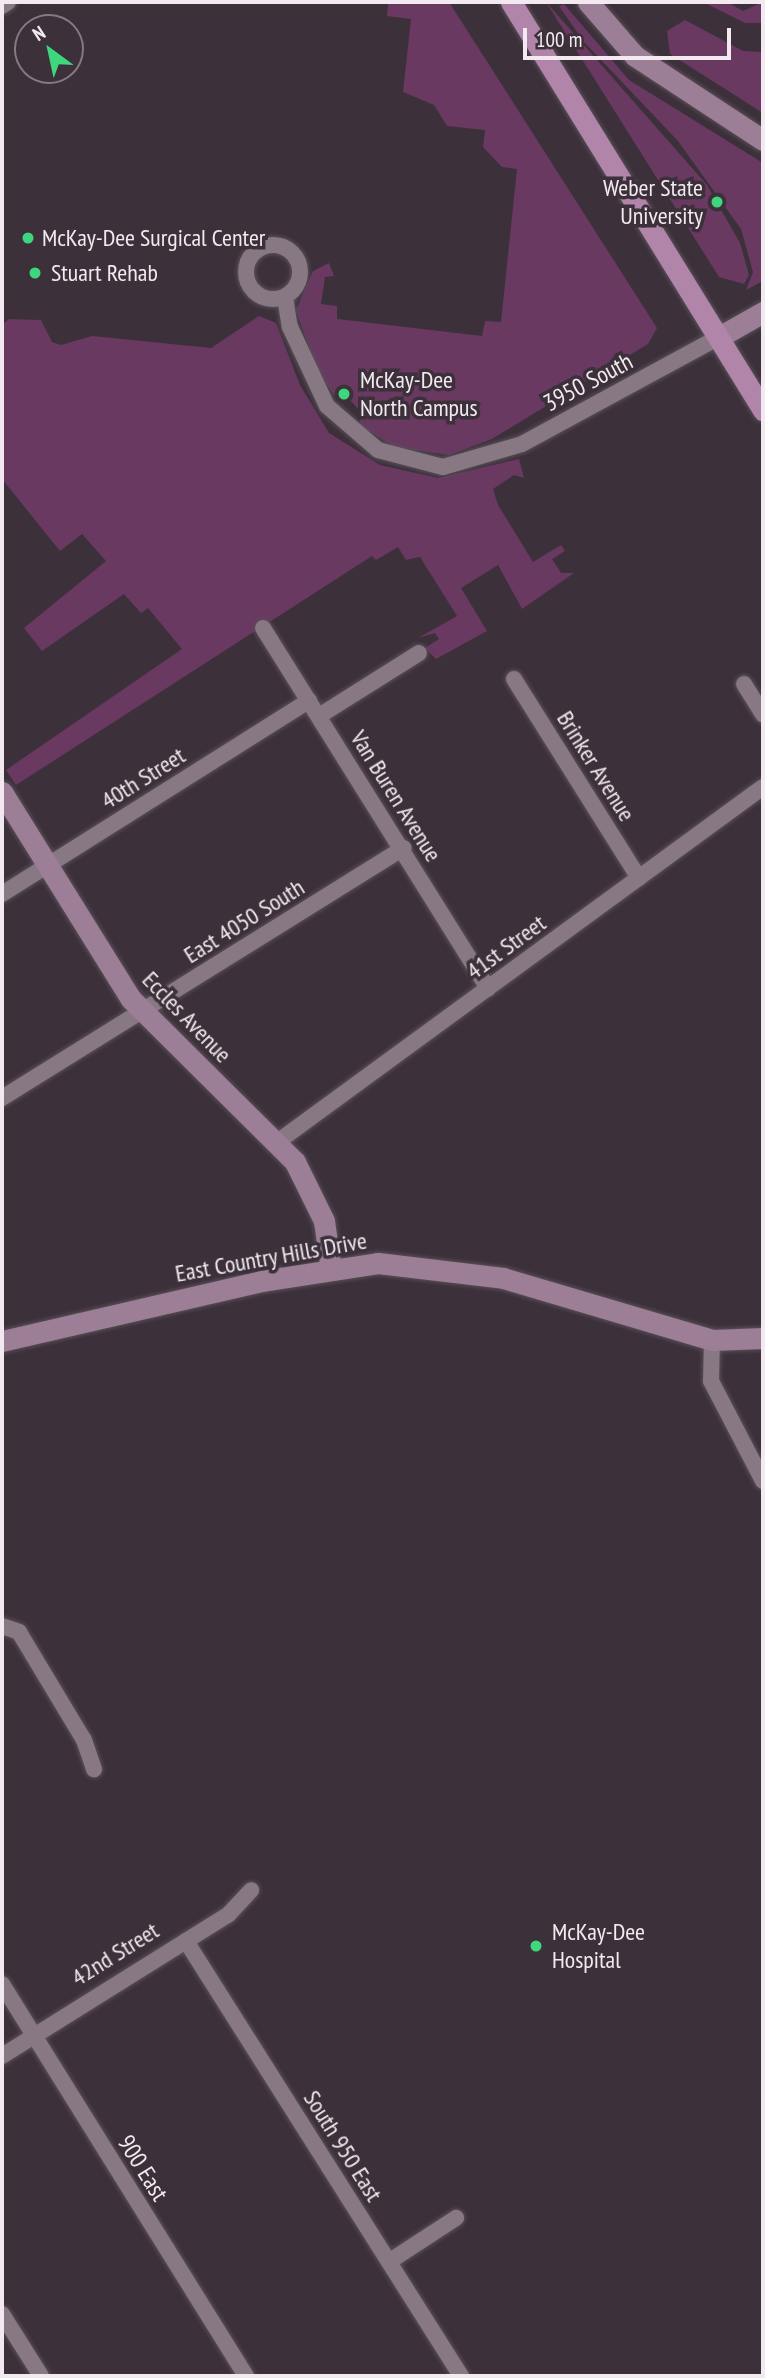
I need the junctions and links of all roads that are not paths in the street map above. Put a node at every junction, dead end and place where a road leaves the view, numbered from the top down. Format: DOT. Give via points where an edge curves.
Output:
graph roads {
  1 [pos="8,2"];
  2 [pos="511,2"];
  3 [pos="588,2"];
  4 [pos="2,6"];
  5 [pos="763,139"];
  6 [pos="285,297"];
  7 [pos="763,312"];
  8 [pos="719,337"];
  9 [pos="763,410"];
  10 [pos="263,628"];
  11 [pos="419,653"];
  12 [pos="514,679"];
  13 [pos="744,684"];
  14 [pos="309,701"];
  15 [pos="763,714"];
  16 [pos="319,716"];
  17 [pos="763,788"];
  18 [pos="2,792"];
  19 [pos="403,848"];
  20 [pos="47,865"];
  21 [pos="639,878"];
  22 [pos="2,894"];
  23 [pos="488,988"];
  24 [pos="141,1012"];
  25 [pos="2,1098"];
  26 [pos="276,1143"];
  27 [pos="331,1270"];
  28 [pos="763,1338"];
  29 [pos="712,1340"];
  30 [pos="2,1341"];
  31 [pos="763,1481"];
  32 [pos="5,1626"];
  33 [pos="94,1769"];
  34 [pos="251,1890"];
  35 [pos="186,1941"];
  36 [pos="2,1984"];
  37 [pos="34,2036"];
  38 [pos="2,2056"];
  39 [pos="456,2218"];
  40 [pos="390,2261"];
  41 [pos="2,2314"];
  42 [pos="41,2376"];
  43 [pos="246,2376"];
  44 [pos="461,2376"];
  1 -- 4 [label="street"];
  2 -- 8 [label="main road"];
  3 -- 5 [label="street" via="635,56"];
  6 -- 8 [label="street, 3950 South" via="310,379 351,429 411,464 476,462"];
  7 -- 8 [label="street"];
  8 -- 9 [label="main road"];
  10 -- 14 [label="street, Van Buren Avenue"];
  11 -- 16 [label="street"];
  12 -- 21 [label="street, Brinker Avenue"];
  13 -- 15 [label="street"];
  14 -- 16 [label="street, Van Buren Avenue"];
  14 -- 20 [label="street, 40th Street"];
  16 -- 19 [label="street, Van Buren Avenue"];
  17 -- 21 [label="street, 41st Street"];
  18 -- 20 [label="street, Eccles Avenue"];
  19 -- 23 [label="street, Van Buren Avenue"];
  19 -- 24 [label="street, East 4050 South"];
  20 -- 22 [label="street, 40th Street"];
  20 -- 24 [label="street, Eccles Avenue"];
  21 -- 23 [label="street, 41st Street"];
  23 -- 26 [label="street, 41st Street"];
  24 -- 25 [label="street, East 4050 South"];
  24 -- 26 [label="street, Eccles Avenue"];
  26 -- 27 [label="street, Eccles Avenue" via="315,1196"];
  27 -- 29 [label="street, East Country Hills Drive" via="378,1263 503,1278"];
  27 -- 30 [label="street, East Country Hills Drive"];
  28 -- 29 [label="street"];
  29 -- 31 [label="street" via="711,1381"];
  32 -- 33 [label="street" via="84,1740"];
  34 -- 35 [label="street, 42nd Street" via="228,1915"];
  35 -- 37 [label="street, 42nd Street"];
  35 -- 40 [label="street, South 950 East"];
  36 -- 37 [label="street, 900 East"];
  37 -- 38 [label="street, 42nd Street"];
  37 -- 43 [label="street, 900 East"];
  39 -- 40 [label="street"];
  40 -- 44 [label="street, South 950 East"];
  41 -- 42 [label="street"];
}
